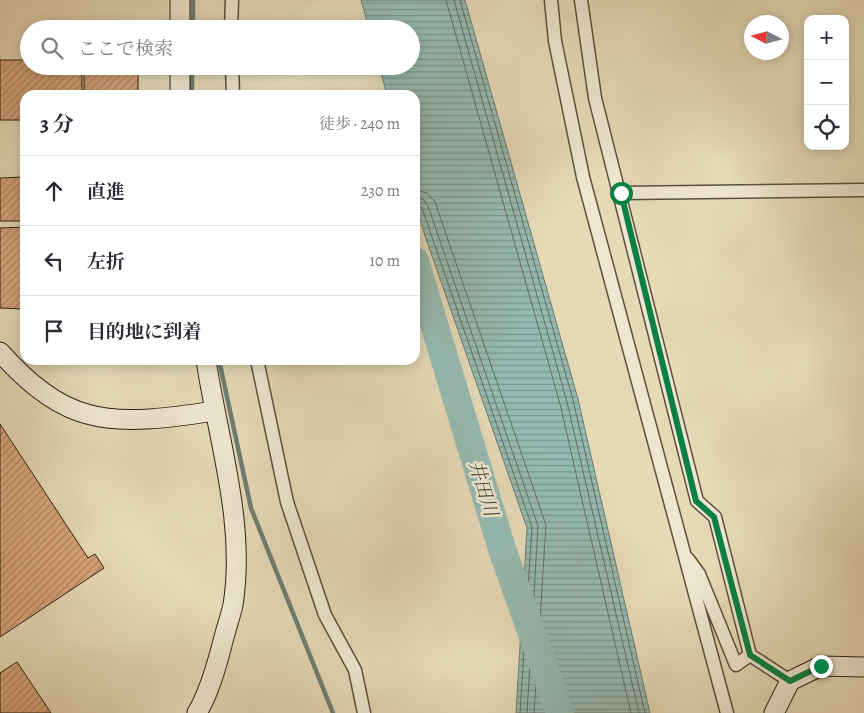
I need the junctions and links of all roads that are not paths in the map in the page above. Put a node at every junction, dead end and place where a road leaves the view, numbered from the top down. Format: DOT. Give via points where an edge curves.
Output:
graph roads {
  1 [pos="180,0"];
  2 [pos="232,0"];
  3 [pos="551,0"];
  4 [pos="581,0"];
  5 [pos="180,20"];
  6 [pos="231,20"];
  7 [pos="180,75"];
  8 [pos="232,75"];
  9 [pos="180,90"];
  10 [pos="233,90"];
  11 [pos="864,190"];
  12 [pos="621,193"];
  13 [pos="0,352"];
  14 [pos="207,365"];
  15 [pos="258,365"];
  16 [pos="214,410"];
  17 [pos="684,553"];
  18 [pos="750,655"];
  19 [pos="864,666"];
  20 [pos="790,681"];
  21 [pos="197,713"];
  22 [pos="364,713"];
  23 [pos="727,713"];
  24 [pos="774,713"];
  1 -- 5 [label="street"];
  2 -- 6 [label="street"];
  3 -- 17 [label="street" via="555,42 583,177"];
  4 -- 12 [label="street" via="595,98"];
  7 -- 9 [label="street"];
  8 -- 10 [label="street"];
  11 -- 12 [label="street"];
  12 -- 18 [label="street" via="696,501 714,517"];
  13 -- 16 [label="street" via="20,375 48,396 87,414 134,419"];
  14 -- 16 [label="street"];
  15 -- 22 [label="street" via="288,502 325,615 355,670"];
  16 -- 21 [label="street" via="234,511 233,605 219,658"];
  17 -- 18 [label="street" via="699,574 736,665"];
  17 -- 23 [label="street"];
  18 -- 20 [label="street"];
  19 -- 20 [label="street" via="821,666"];
  20 -- 24 [label="street"];
}
